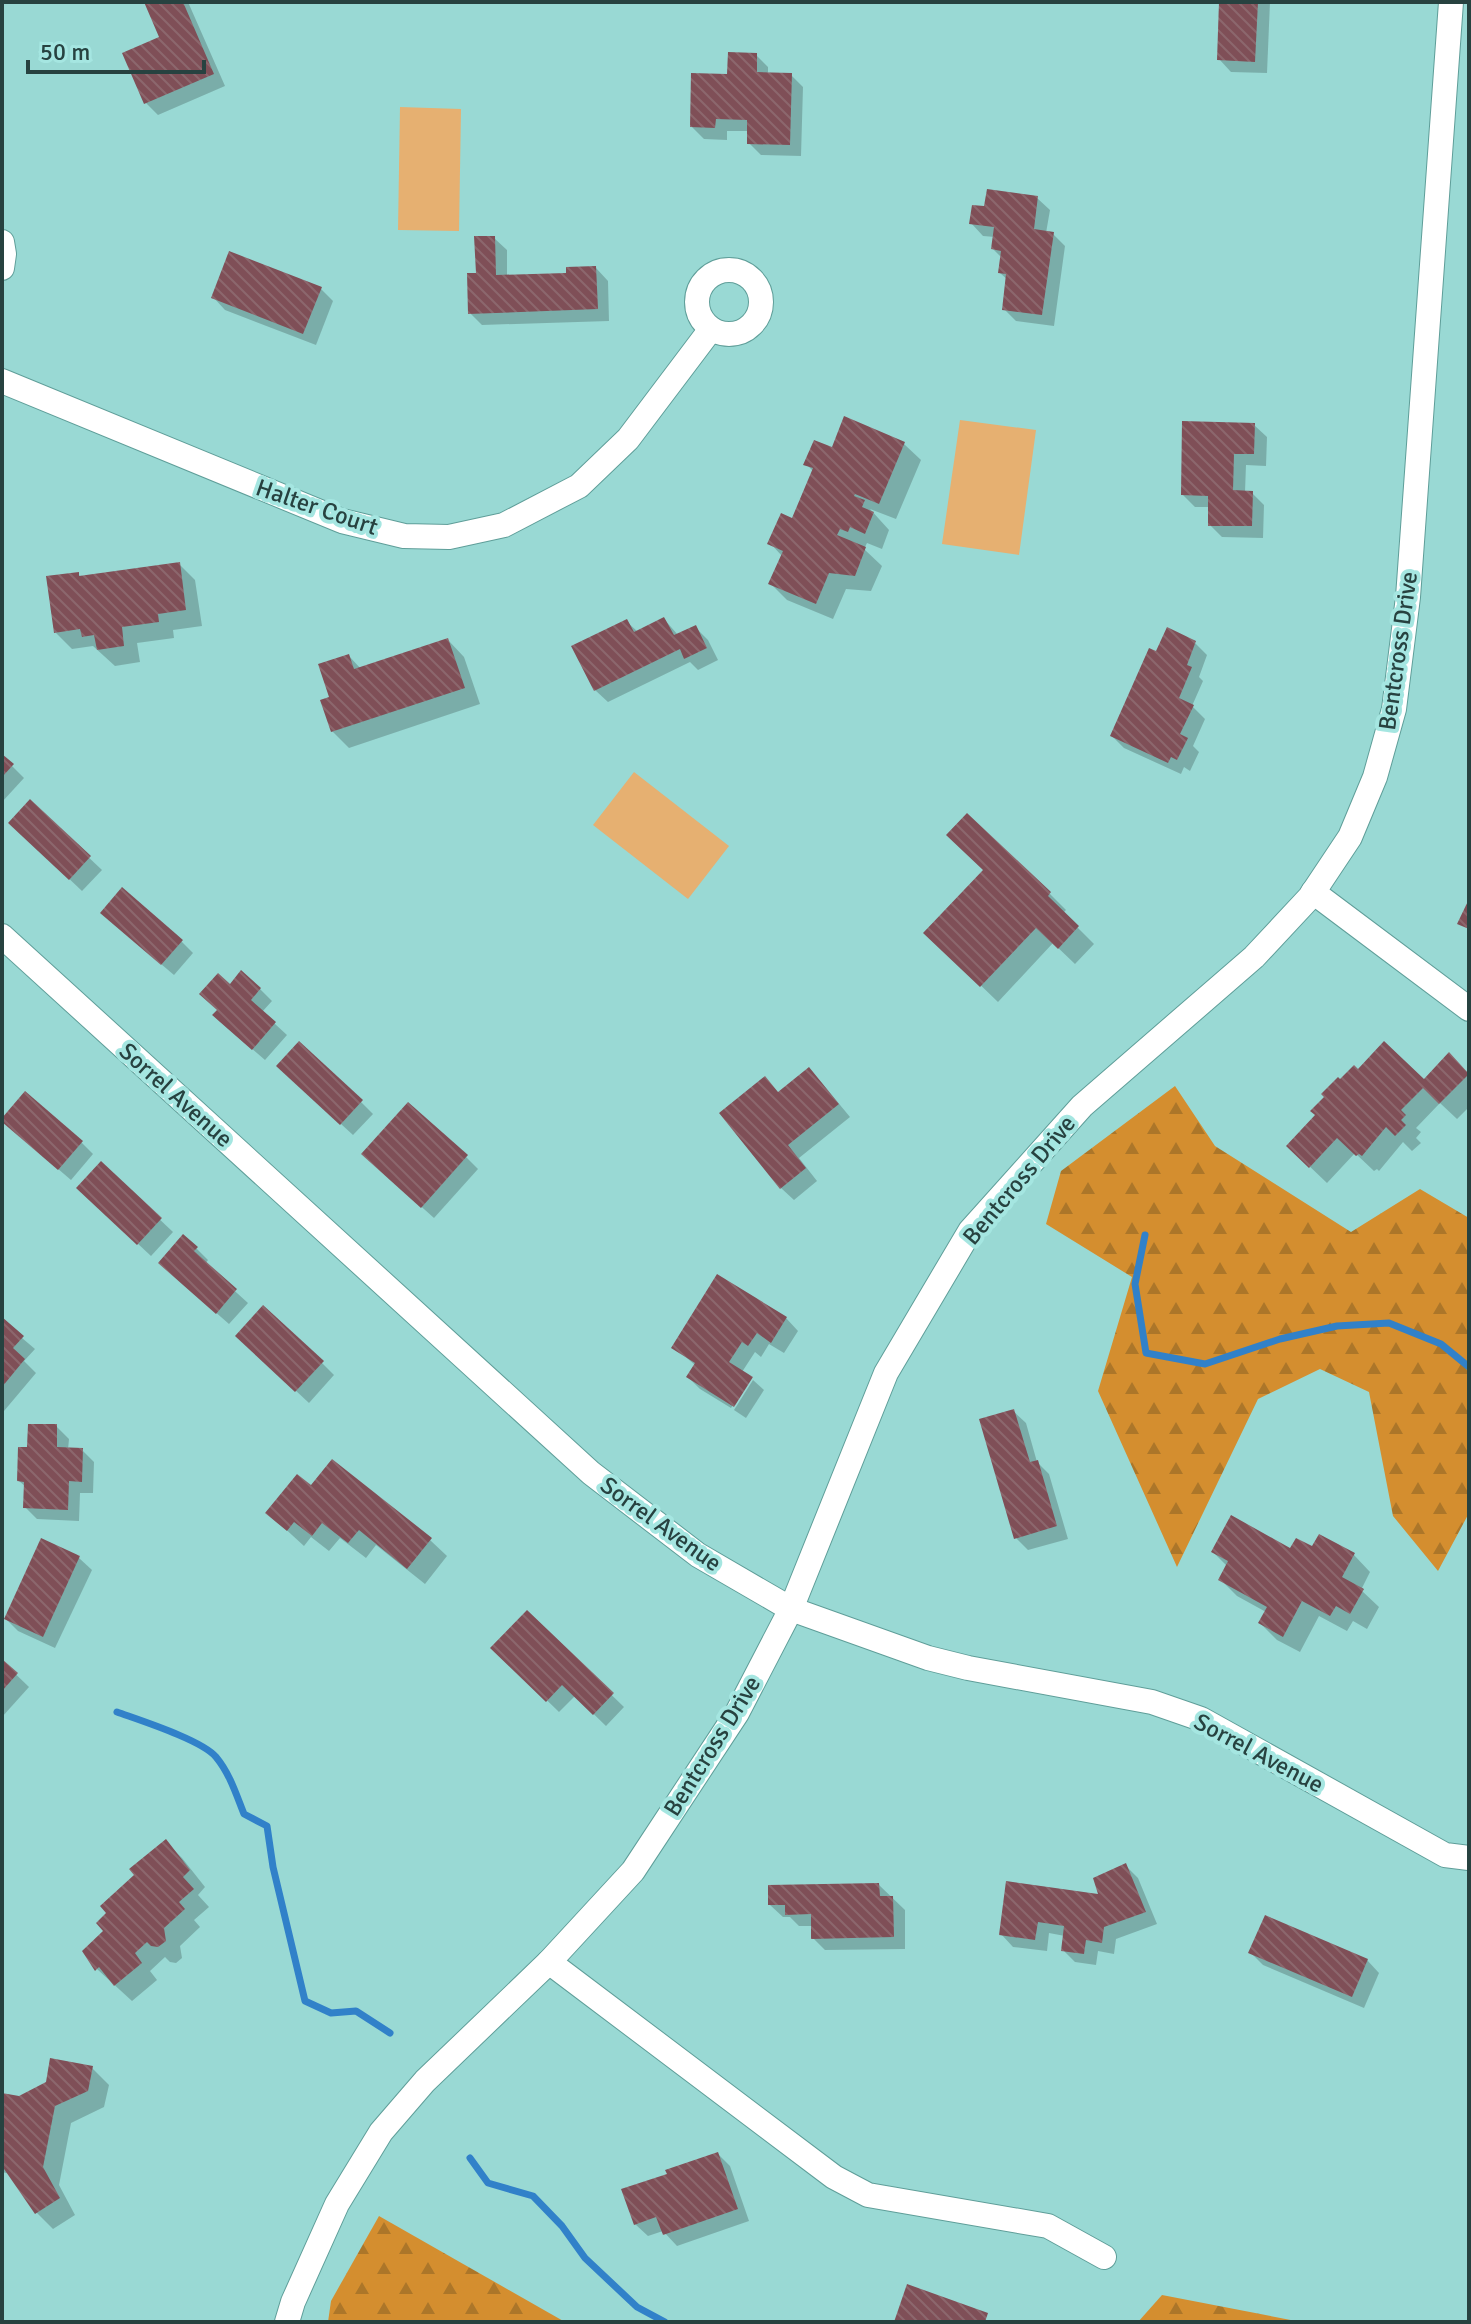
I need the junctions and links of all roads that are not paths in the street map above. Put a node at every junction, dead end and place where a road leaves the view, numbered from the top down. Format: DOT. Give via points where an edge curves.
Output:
graph roads {
  1 [pos="1451,2"];
  2 [pos="2,242"];
  3 [pos="2,268"];
  4 [pos="711,329"];
  5 [pos="2,381"];
  6 [pos="1313,892"];
  7 [pos="2,936"];
  8 [pos="1469,1009"];
  9 [pos="791,1609"];
  10 [pos="1469,1858"];
  11 [pos="549,1962"];
  12 [pos="1104,2257"];
  13 [pos="287,2322"];
  1 -- 6 [label="street, Bentcross Drive" via="1408,597 1394,709 1375,777 1350,837"];
  2 -- 3 [label="street"];
  4 -- 5 [label="street, Halter Court" via="628,439 579,486 504,525 449,537 404,536 342,521"];
  6 -- 8 [label="street"];
  6 -- 9 [label="street, Bentcross Drive" via="1254,957 1082,1106 970,1231 886,1373"];
  7 -- 9 [label="street, Sorrel Avenue" via="591,1473 698,1555"];
  9 -- 10 [label="street, Sorrel Avenue" via="928,1658 1152,1702 1201,1719 1445,1855"];
  9 -- 11 [label="street, Bentcross Drive" via="737,1713 633,1871"];
  11 -- 12 [label="street" via="845,2183 868,2195 1048,2226"];
  11 -- 13 [label="street, Bentcross Drive" via="425,2081 381,2132 337,2204"];
}
